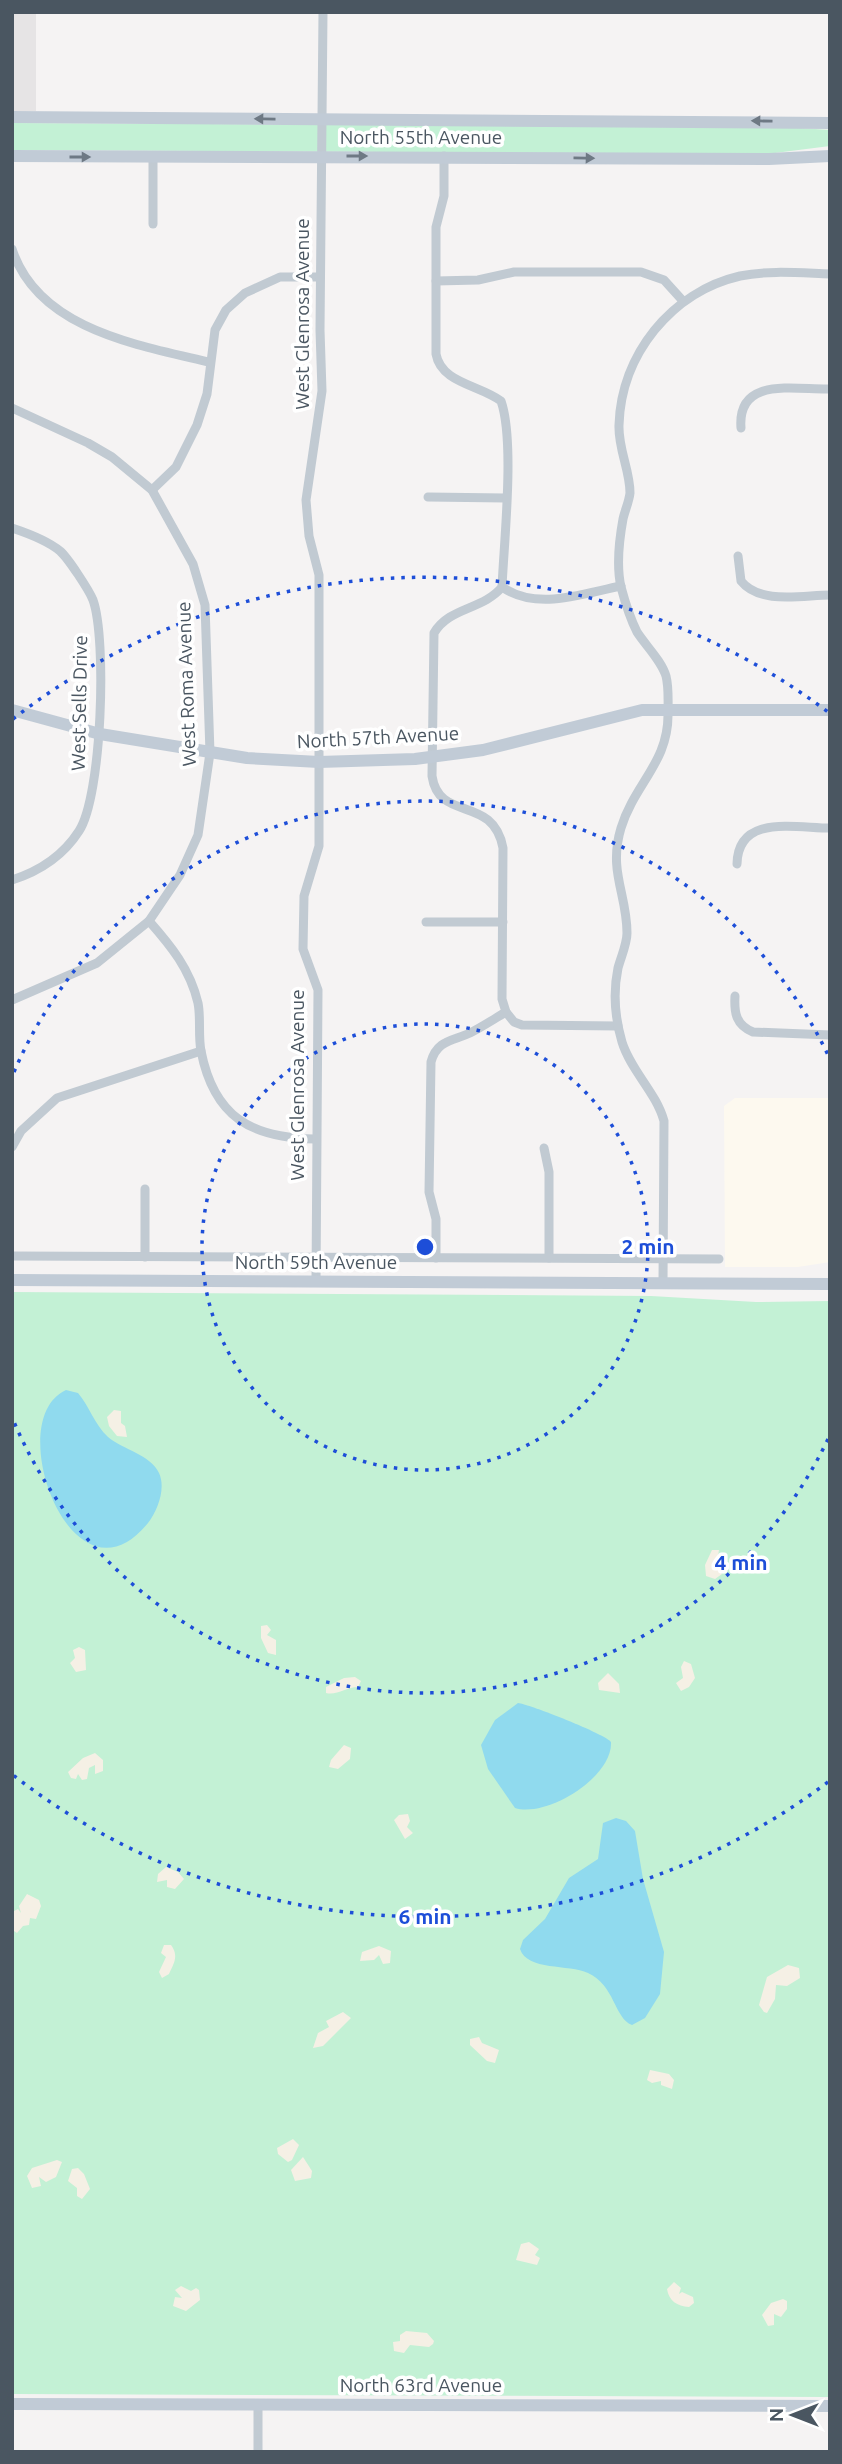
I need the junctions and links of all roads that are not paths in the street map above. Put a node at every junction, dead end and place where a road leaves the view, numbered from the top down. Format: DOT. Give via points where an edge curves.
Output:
graph roads {
  1 [pos="323,12"];
  2 [pos="12,117"];
  3 [pos="322,119"];
  4 [pos="830,123"];
  5 [pos="12,156"];
  6 [pos="321,156"];
  7 [pos="444,156"];
  8 [pos="830,156"];
  9 [pos="153,157"];
  10 [pos="153,225"];
  11 [pos="12,249"];
  12 [pos="830,274"];
  13 [pos="320,277"];
  14 [pos="436,281"];
  15 [pos="683,301"];
  16 [pos="209,362"];
  17 [pos="830,390"];
  18 [pos="12,408"];
  19 [pos="741,428"];
  20 [pos="152,490"];
  21 [pos="428,497"];
  22 [pos="505,498"];
  23 [pos="12,528"];
  24 [pos="738,556"];
  25 [pos="621,586"];
  26 [pos="502,587"];
  27 [pos="830,595"];
  28 [pos="12,710"];
  29 [pos="668,710"];
  30 [pos="830,710"];
  31 [pos="100,734"];
  32 [pos="210,753"];
  33 [pos="432,757"];
  34 [pos="319,762"];
  35 [pos="830,828"];
  36 [pos="737,864"];
  37 [pos="12,880"];
  38 [pos="149,921"];
  39 [pos="426,922"];
  40 [pos="503,922"];
  41 [pos="735,996"];
  42 [pos="12,1000"];
  43 [pos="506,1013"];
  44 [pos="618,1026"];
  45 [pos="830,1035"];
  46 [pos="201,1051"];
  47 [pos="315,1139"];
  48 [pos="12,1147"];
  49 [pos="544,1148"];
  50 [pos="145,1189"];
  51 [pos="12,1256"];
  52 [pos="145,1257"];
  53 [pos="316,1257"];
  54 [pos="436,1258"];
  55 [pos="549,1258"];
  56 [pos="663,1259"];
  57 [pos="719,1259"];
  58 [pos="12,1280"];
  59 [pos="316,1282"];
  60 [pos="663,1284"];
  61 [pos="830,1284"];
  62 [pos="12,2404"];
  63 [pos="258,2404"];
  64 [pos="830,2406"];
  65 [pos="258,2452"];
  1 -- 3 [label="street, West Glenrosa Avenue"];
  3 -- 2 [label="street, North 55th Avenue, one-way"];
  4 -- 3 [label="street, North 55th Avenue, one-way"];
  3 -- 6 [label="street, West Glenrosa Avenue"];
  5 -- 9 [label="street, North 55th Avenue, one-way"];
  6 -- 7 [label="street, North 55th Avenue, one-way"];
  6 -- 9 [label="street, North 55th Avenue"];
  6 -- 13 [label="street, West Glenrosa Avenue"];
  7 -- 8 [label="street, North 55th Avenue, one-way"];
  7 -- 14 [label="street"];
  9 -- 10 [label="street"];
  11 -- 16 [label="street" via="29,283 76,322"];
  12 -- 15 [label="street" via="743,276"];
  13 -- 16 [label="street" via="280,277 245,293 226,310 215,330"];
  13 -- 34 [label="street, West Glenrosa Avenue" via="322,391 306,500 319,575"];
  14 -- 15 [label="street" via="478,280 514,272 640,272 664,280"];
  14 -- 22 [label="street" via="438,365 448,375 489,392 501,401 505,412"];
  15 -- 25 [label="street" via="633,363 621,403 619,439 630,497 621,534"];
  16 -- 20 [label="street" via="207,394 197,425 176,467"];
  17 -- 19 [label="street" via="762,390 740,411"];
  18 -- 20 [label="street, West Roma Avenue" via="112,457"];
  20 -- 32 [label="street, West Roma Avenue" via="193,564 205,605"];
  21 -- 22 [label="street"];
  22 -- 26 [label="street"];
  23 -- 31 [label="street, West Sells Drive" via="61,551 93,599 99,635"];
  24 -- 27 [label="street" via="741,581 753,592"];
  25 -- 26 [label="street" via="540,600 523,599"];
  25 -- 29 [label="street" via="636,629 667,679"];
  26 -- 33 [label="street" via="484,603 449,616 434,634"];
  28 -- 31 [label="street, North 57th Avenue"];
  29 -- 30 [label="street, North 57th Avenue"];
  29 -- 33 [label="street, North 57th Avenue" via="632,712 492,748"];
  29 -- 44 [label="street" via="666,746 635,793 617,846 617,883 627,934 615,983"];
  31 -- 32 [label="street, North 57th Avenue"];
  31 -- 37 [label="street, West Sells Drive" via="94,793 81,829 61,855"];
  32 -- 34 [label="street, North 57th Avenue"];
  32 -- 38 [label="street, West Roma Avenue" via="198,835 180,875"];
  33 -- 34 [label="street, North 57th Avenue"];
  33 -- 40 [label="street" via="437,794 488,819 500,831"];
  34 -- 47 [label="street, West Glenrosa Avenue" via="319,846 304,896 303,948 318,990"];
  35 -- 36 [label="street" via="757,830 737,849"];
  38 -- 42 [label="street, West Roma Avenue" via="97,963"];
  38 -- 46 [label="street" via="186,969 198,1003"];
  39 -- 40 [label="street"];
  40 -- 43 [label="street" via="502,999"];
  41 -- 45 [label="street" via="734,1014 753,1032"];
  43 -- 44 [label="street" via="522,1025"];
  43 -- 54 [label="street" via="445,1041 433,1054 429,1192 436,1219"];
  44 -- 56 [label="street" via="635,1071 664,1121"];
  46 -- 47 [label="street" via="214,1091 242,1122 267,1135"];
  46 -- 48 [label="street" via="57,1098 21,1131"];
  47 -- 53 [label="street, West Glenrosa Avenue"];
  49 -- 55 [label="street" via="549,1172"];
  50 -- 52 [label="street"];
  51 -- 52 [label="street, North 59th Avenue"];
  52 -- 53 [label="street, North 59th Avenue"];
  53 -- 54 [label="street, North 59th Avenue"];
  53 -- 59 [label="street, West Glenrosa Avenue"];
  54 -- 55 [label="street, North 59th Avenue"];
  55 -- 56 [label="street, North 59th Avenue"];
  56 -- 57 [label="street, North 59th Avenue"];
  56 -- 60 [label="street"];
  58 -- 59 [label="street, North 59th Avenue"];
  59 -- 60 [label="street, North 59th Avenue"];
  60 -- 61 [label="street, North 59th Avenue"];
  62 -- 63 [label="street, North 63rd Avenue"];
  63 -- 64 [label="street, North 63rd Avenue"];
  63 -- 65 [label="street"];
}
